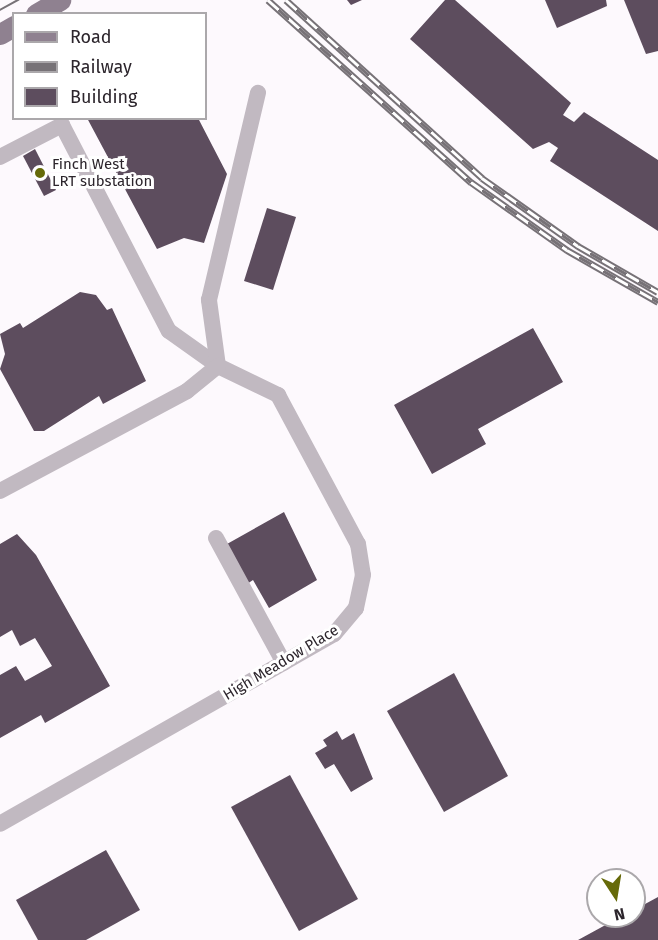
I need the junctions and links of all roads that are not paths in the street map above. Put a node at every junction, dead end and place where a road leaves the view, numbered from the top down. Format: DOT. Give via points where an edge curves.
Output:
graph roads {
  1 [pos="60,0"];
  2 [pos="39,12"];
  3 [pos="258,93"];
  4 [pos="0,157"];
  5 [pos="218,366"];
  6 [pos="0,491"];
  7 [pos="216,538"];
  8 [pos="285,663"];
  9 [pos="0,824"];
  1 -- 2 [label="main road"];
  3 -- 5 [label="street" via="209,300"];
  4 -- 5 [label="street, High Meadow Place" via="62,125 169,331"];
  5 -- 6 [label="street" via="187,391"];
  5 -- 8 [label="street, High Meadow Place" via="278,395 358,544 363,581 352,614 334,634"];
  7 -- 8 [label="street"];
  8 -- 9 [label="street, High Meadow Place"];
}
